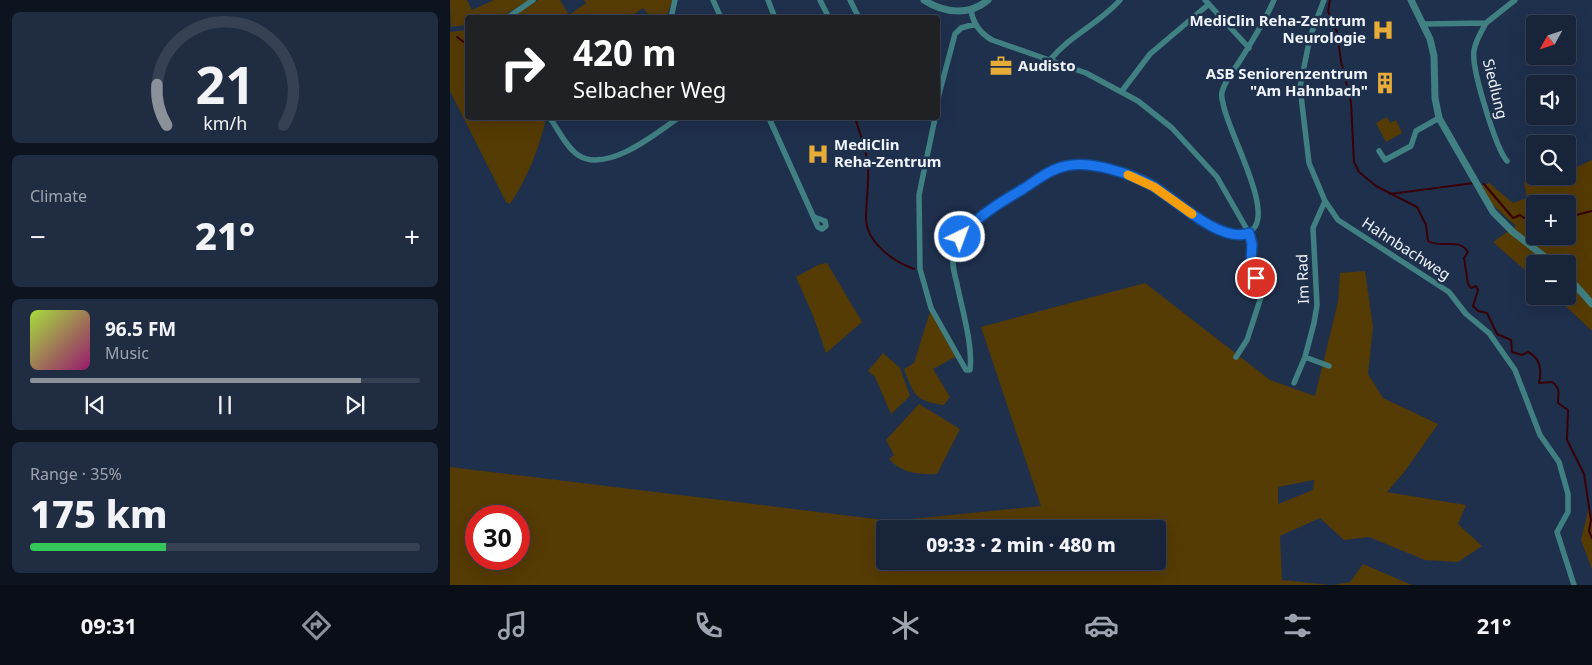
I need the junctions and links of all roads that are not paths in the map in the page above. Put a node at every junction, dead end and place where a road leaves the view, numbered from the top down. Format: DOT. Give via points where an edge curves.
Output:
graph roads {
  1 [pos="533,0"];
  2 [pos="676,0"];
  3 [pos="713,0"];
  4 [pos="768,0"];
  5 [pos="820,0"];
  6 [pos="850,0"];
  7 [pos="924,0"];
  8 [pos="988,0"];
  9 [pos="1120,0"];
  10 [pos="1274,0"];
  11 [pos="1324,0"];
  12 [pos="1411,0"];
  13 [pos="1515,0"];
  14 [pos="1207,2"];
  15 [pos="971,10"];
  16 [pos="510,15"];
  17 [pos="672,15"];
  18 [pos="720,15"];
  19 [pos="774,15"];
  20 [pos="828,15"];
  21 [pos="858,15"];
  22 [pos="1486,23"];
  23 [pos="975,24"];
  24 [pos="1424,24"];
  25 [pos="1249,48"];
  26 [pos="1050,60"];
  27 [pos="940,90"];
  28 [pos="1122,92"];
  29 [pos="1439,118"];
  30 [pos="551,120"];
  31 [pos="675,120"];
  32 [pos="771,120"];
  33 [pos="934,120"];
  34 [pos="1379,151"];
  35 [pos="1507,161"];
  36 [pos="1324,201"];
  37 [pos="814,217"];
  38 [pos="1249,233"];
  39 [pos="1542,255"];
  40 [pos="1576,286"];
  41 [pos="1592,304"];
  42 [pos="1236,357"];
  43 [pos="1305,357"];
  44 [pos="1329,366"];
  45 [pos="1294,383"];
  46 [pos="1574,585"];
  1 -- 16 [label="street"];
  2 -- 17 [label="street"];
  3 -- 18 [label="street"];
  4 -- 19 [label="street"];
  5 -- 20 [label="street"];
  6 -- 21 [label="street"];
  7 -- 15 [label="street" via="944,9"];
  8 -- 15 [label="street"];
  9 -- 26 [label="street" via="1105,16 1062,46"];
  10 -- 25 [label="street"];
  11 -- 36 [label="street, Hahnbachweg" via="1310,37 1300,87 1309,163"];
  12 -- 24 [label="street"];
  13 -- 22 [label="street"];
  14 -- 25 [label="street"];
  14 -- 28 [label="street" via="1142,62"];
  15 -- 23 [label="street"];
  22 -- 24 [label="street"];
  22 -- 35 [label="street, Siedlung" via="1473,52 1474,66 1498,146"];
  23 -- 26 [label="street" via="992,40"];
  23 -- 27 [label="street" via="961,28 955,34"];
  24 -- 29 [label="street" via="1434,56 1434,98"];
  25 -- 38 [label="street" via="1221,95 1256,199 1258,220"];
  26 -- 28 [label="street" via="1086,73"];
  28 -- 38 [label="street" via="1152,111 1204,161 1217,177"];
  29 -- 34 [label="street" via="1416,131 1411,146 1385,160"];
  29 -- 39 [label="street" via="1493,212"];
  30 -- 31 [label="street" via="571,149 579,156 595,160 631,149"];
  32 -- 37 [label="street"];
  33 -- 38 [label="street" via="919,195 920,269 931,308 966,370 970,370 966,328 953,264 958,242 983,213 1055,170 1067,165 1082,165 1128,175 1154,187 1221,230"];
  36 -- 43 [label="street, Im Rad" via="1313,228 1317,305"];
  36 -- 46 [label="street, Hahnbachweg" via="1338,220 1449,292 1466,314 1489,332 1515,370 1540,435 1559,462 1568,494 1568,512 1557,532"];
  38 -- 42 [label="street" via="1251,262 1262,294 1247,340"];
  40 -- 41 [label="street"];
  43 -- 44 [label="street"];
  43 -- 45 [label="street, Im Rad"];
}
